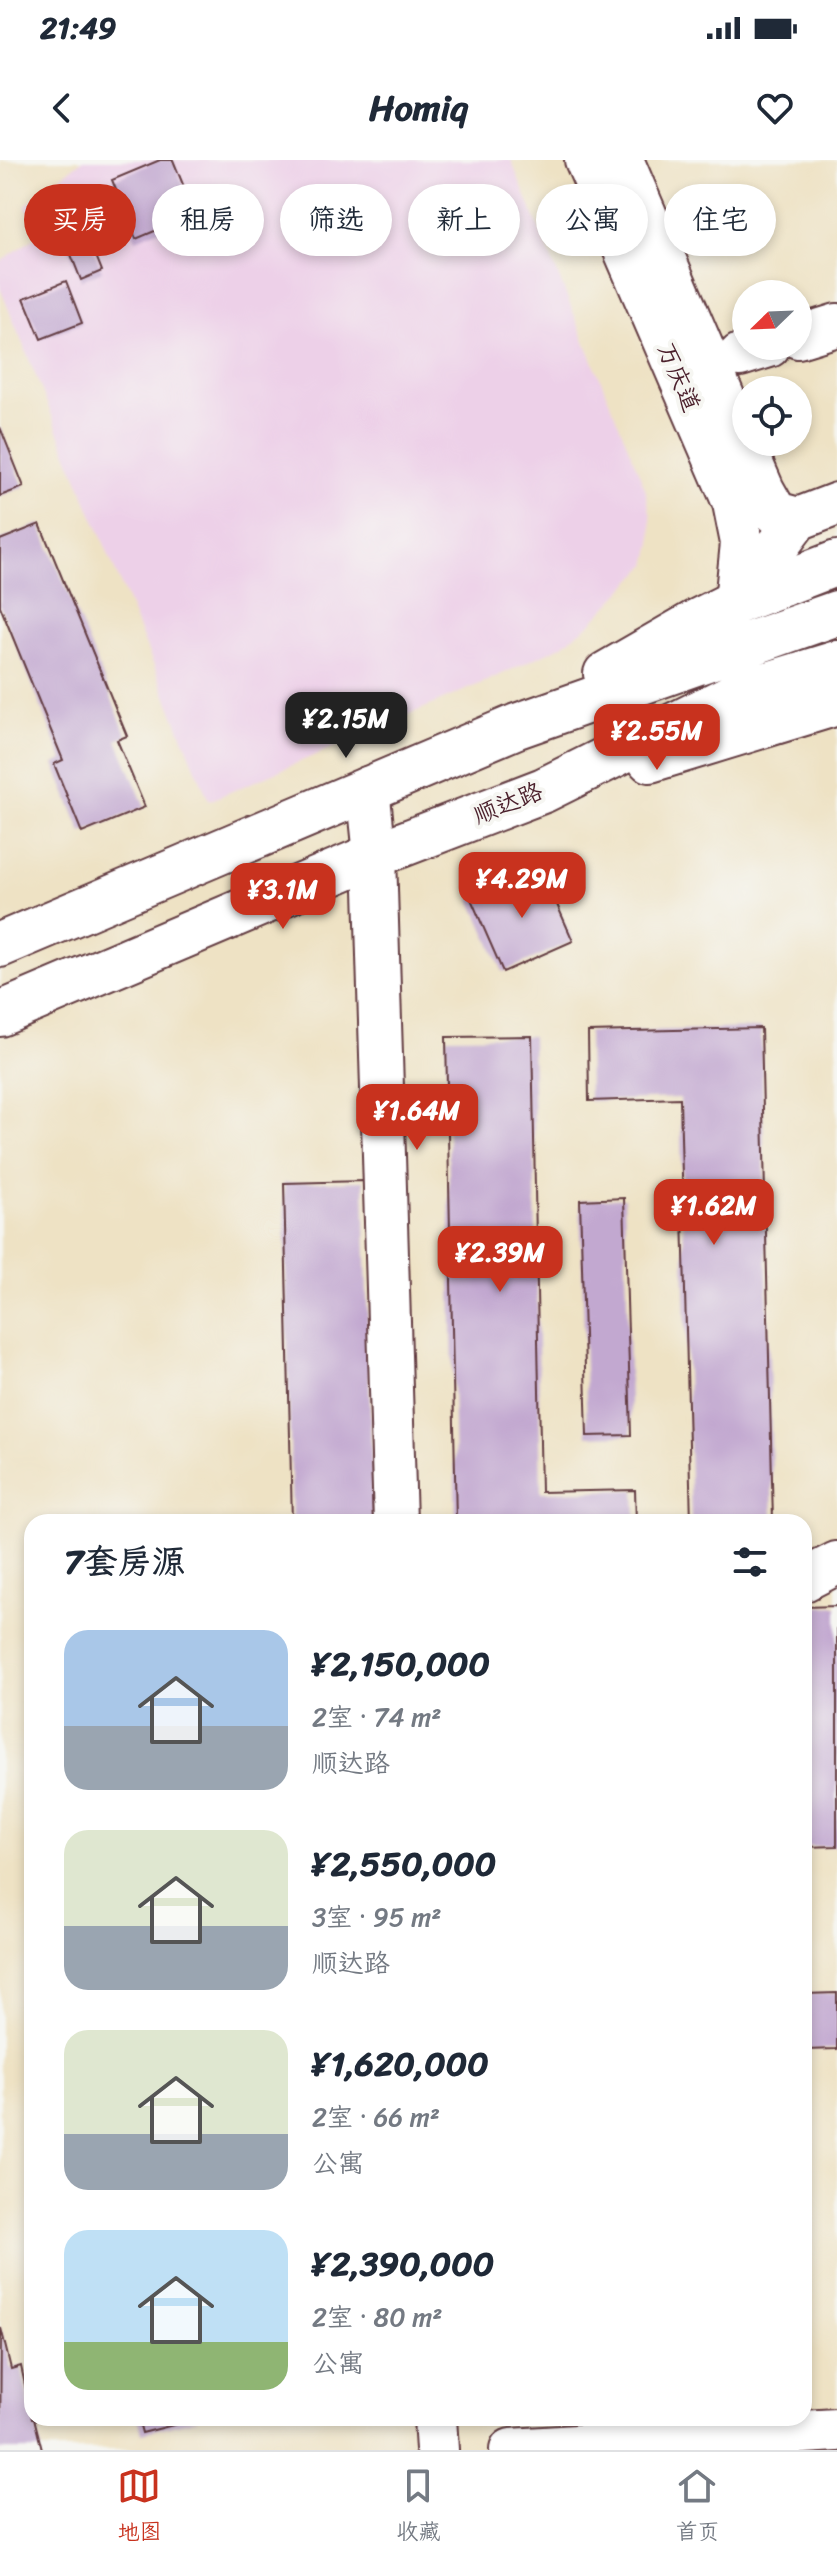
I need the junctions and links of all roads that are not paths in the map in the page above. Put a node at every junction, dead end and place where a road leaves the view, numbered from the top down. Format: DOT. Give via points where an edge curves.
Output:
graph roads {
  1 [pos="586,160"];
  2 [pos="622,160"];
  3 [pos="837,325"];
  4 [pos="812,333"];
  5 [pos="837,504"];
  6 [pos="798,519"];
  7 [pos="837,563"];
  8 [pos="736,602"];
  9 [pos="837,613"];
  10 [pos="837,663"];
  11 [pos="731,674"];
  12 [pos="837,703"];
  13 [pos="517,726"];
  14 [pos="368,788"];
  15 [pos="544,790"];
  16 [pos="375,855"];
  17 [pos="0,945"];
  18 [pos="0,1014"];
  19 [pos="395,1514"];
  20 [pos="837,1563"];
  21 [pos="812,1576"];
  22 [pos="436,2426"];
  23 [pos="837,2430"];
  24 [pos="437,2450"];
  25 [pos="511,2450"];
  1 -- 8 [label="street, 万庆道" via="734,503 742,543"];
  2 -- 6 [label="street, 万庆道" via="763,490 776,513"];
  3 -- 4 [label="street"];
  5 -- 6 [label="street"];
  6 -- 8 [label="street"];
  7 -- 8 [label="main road"];
  8 -- 13 [label="main road"];
  9 -- 11 [label="main road, 顺达路"];
  10 -- 11 [label="main road, 顺达路"];
  11 -- 13 [label="main road, 顺达路"];
  11 -- 15 [label="main road, 顺达路"];
  12 -- 15 [label="main road"];
  13 -- 14 [label="main road, 顺达路"];
  14 -- 16 [label="street"];
  14 -- 17 [label="main road, 顺达路"];
  15 -- 16 [label="main road, 顺达路"];
  16 -- 18 [label="main road, 顺达路"];
  16 -- 19 [label="street"];
  20 -- 21 [label="street"];
  22 -- 24 [label="street"];
  23 -- 25 [label="street"];
}
